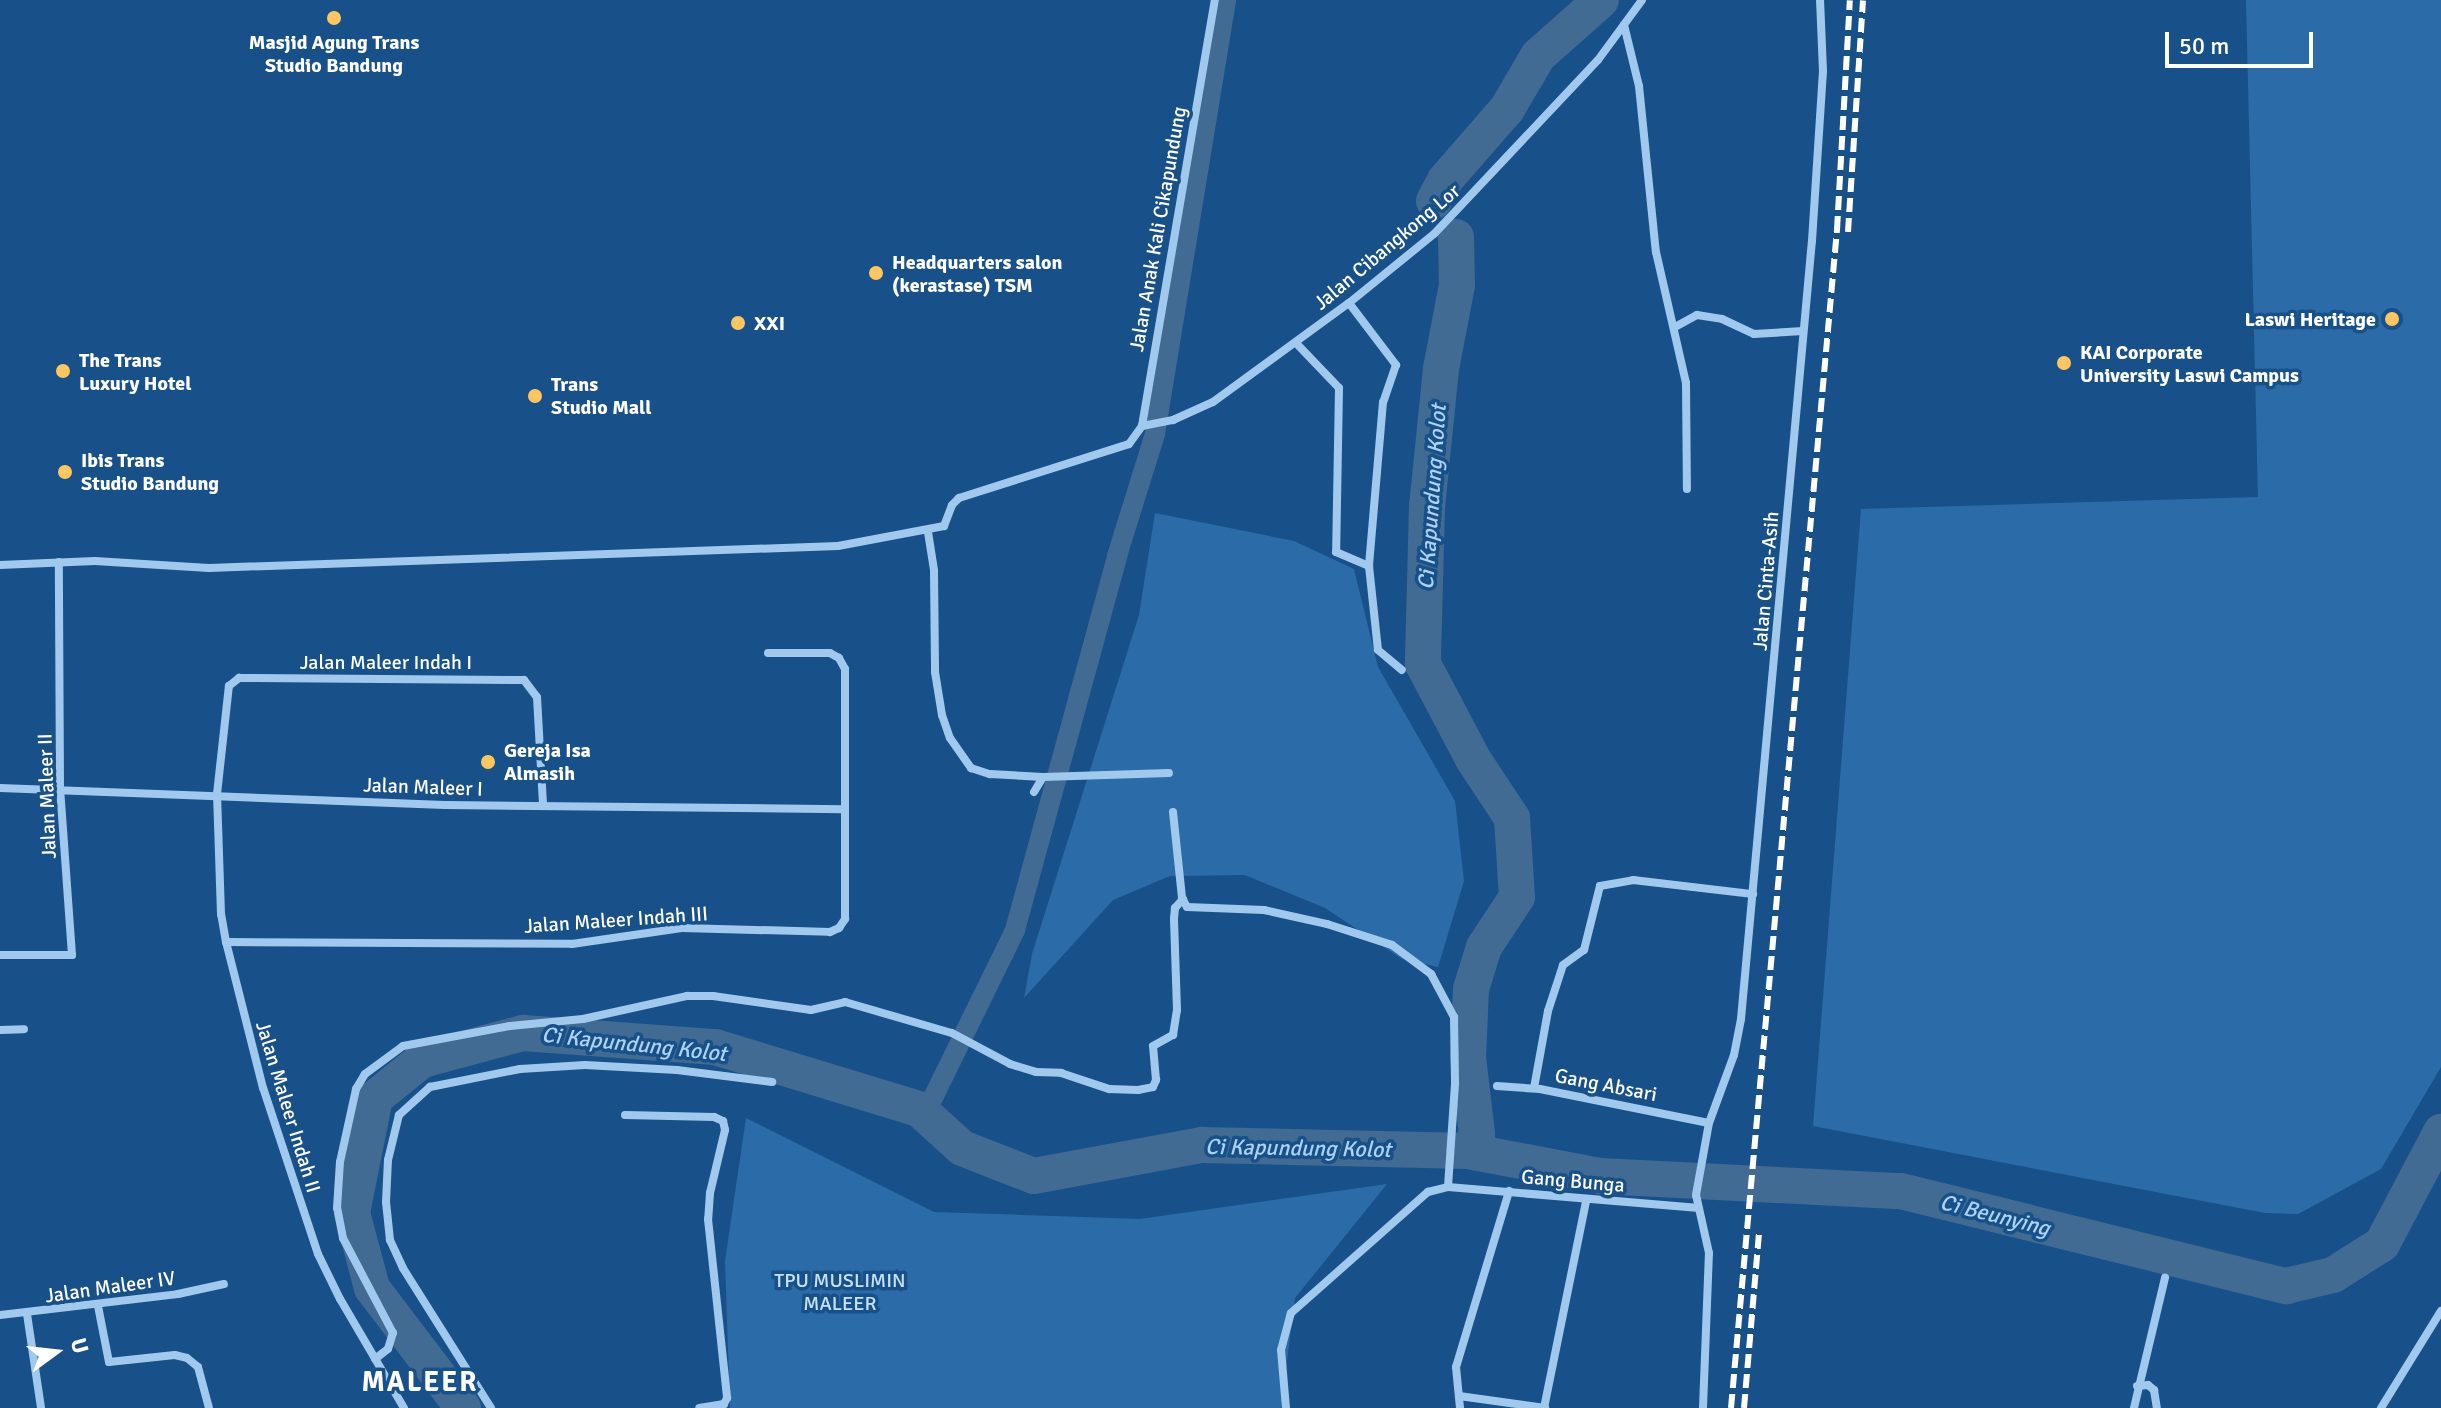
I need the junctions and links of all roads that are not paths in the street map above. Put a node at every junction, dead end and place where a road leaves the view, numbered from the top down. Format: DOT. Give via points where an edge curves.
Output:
graph roads {
  1 [pos="1215,0"];
  2 [pos="1642,0"];
  3 [pos="1820,0"];
  4 [pos="1624,25"];
  5 [pos="1349,303"];
  6 [pos="1675,327"];
  7 [pos="1803,331"];
  8 [pos="1296,343"];
  9 [pos="1146,425"];
  10 [pos="1687,489"];
  11 [pos="928,532"];
  12 [pos="59,562"];
  13 [pos="0,565"];
  14 [pos="1369,566"];
  15 [pos="768,653"];
  16 [pos="1402,670"];
  17 [pos="1169,773"];
  18 [pos="1045,776"];
  19 [pos="0,788"];
  20 [pos="60,788"];
  21 [pos="1034,792"];
  22 [pos="217,794"];
  23 [pos="543,805"];
  24 [pos="844,809"];
  25 [pos="1173,812"];
  26 [pos="1753,894"];
  27 [pos="1183,899"];
  28 [pos="226,942"];
  29 [pos="0,955"];
  30 [pos="24,1029"];
  31 [pos="0,1030"];
  32 [pos="772,1082"];
  33 [pos="1497,1086"];
  34 [pos="1534,1088"];
  35 [pos="625,1115"];
  36 [pos="1709,1123"];
  37 [pos="1448,1184"];
  38 [pos="1509,1191"];
  39 [pos="1586,1201"];
  40 [pos="1696,1208"];
  41 [pos="2165,1278"];
  42 [pos="224,1284"];
  43 [pos="98,1306"];
  44 [pos="2441,1311"];
  45 [pos="27,1314"];
  46 [pos="0,1315"];
  47 [pos="375,1359"];
  48 [pos="2137,1386"];
  49 [pos="1459,1396"];
  50 [pos="41,1408"];
  51 [pos="209,1408"];
  52 [pos="404,1408"];
  53 [pos="491,1408"];
  54 [pos="699,1408"];
  55 [pos="1286,1408"];
  56 [pos="1460,1408"];
  57 [pos="1545,1408"];
  58 [pos="1703,1408"];
  59 [pos="2134,1408"];
  60 [pos="2157,1408"];
  61 [pos="2381,1408"];
  1 -- 9 [label="street, Jalan Anak Kali Cikapundung"];
  2 -- 4 [label="street, Jalan Cibangkong Lor"];
  3 -- 7 [label="street, Jalan Cinta-Asih" via="1821,114"];
  4 -- 5 [label="street, Jalan Cibangkong Lor" via="1476,193"];
  4 -- 6 [label="street" via="1639,86 1656,252"];
  5 -- 8 [label="street, Jalan Cibangkong Lor"];
  5 -- 14 [label="street" via="1397,366 1383,402"];
  6 -- 7 [label="street" via="1697,315 1722,319 1754,334"];
  6 -- 10 [label="street" via="1689,416"];
  7 -- 26 [label="street, Jalan Cinta-Asih"];
  8 -- 9 [label="street, Jalan Cibangkong Lor" via="1213,402"];
  8 -- 14 [label="street" via="1339,388 1336,552"];
  9 -- 11 [label="street" via="1134,440 959,498 947,523"];
  11 -- 12 [label="street" via="808,548 209,568"];
  11 -- 18 [label="street" via="934,571 935,672 950,738 971,768"];
  12 -- 13 [label="street"];
  12 -- 20 [label="street, Jalan Maleer II"];
  14 -- 16 [label="street" via="1378,650"];
  15 -- 24 [label="street" via="830,653 844,665"];
  17 -- 18 [label="street"];
  18 -- 21 [label="street"];
  19 -- 20 [label="street, Jalan Maleer I"];
  20 -- 22 [label="street, Jalan Maleer I"];
  20 -- 29 [label="street, Jalan Maleer II" via="72,955"];
  22 -- 23 [label="street, Jalan Maleer I"];
  22 -- 23 [label="street, Jalan Maleer Indah I" via="227,690 237,679 518,678 537,697"];
  22 -- 28 [label="street, Jalan Maleer Indah II"];
  23 -- 24 [label="street, Jalan Maleer I"];
  24 -- 28 [label="street, Jalan Maleer Indah III" via="845,919 830,932 682,928 572,944"];
  25 -- 27 [label="street"];
  26 -- 34 [label="street" via="1633,880 1600,886 1584,950 1563,965 1548,1011"];
  26 -- 36 [label="street, Jalan Cinta-Asih" via="1739,1036"];
  27 -- 37 [label="street" via="1190,909 1264,910 1327,924 1392,945 1431,974 1454,1017"];
  27 -- 47 [label="street" via="1174,919 1173,1035 1153,1046 1153,1087 1138,1090 1109,1089 1061,1073 1036,1072 952,1033 845,1002 811,1010 687,996 583,1019 403,1046 365,1074 356,1089 340,1162 337,1208 343,1238 393,1333 388,1349"];
  28 -- 47 [label="street, Jalan Maleer Indah II" via="263,1088 302,1209 328,1277"];
  30 -- 31 [label="street"];
  32 -- 53 [label="street" via="585,1065 520,1069 430,1087 399,1115 388,1160 390,1240"];
  33 -- 34 [label="street, Gang Absari"];
  34 -- 36 [label="street, Gang Absari"];
  35 -- 54 [label="street" via="723,1121 708,1219 727,1398 724,1404"];
  36 -- 40 [label="street, Jalan Cinta-Asih"];
  37 -- 38 [label="street, Gang Bunga"];
  37 -- 55 [label="street" via="1423,1195 1291,1313 1281,1350"];
  38 -- 39 [label="street, Gang Bunga"];
  38 -- 49 [label="street" via="1456,1367"];
  39 -- 40 [label="street, Gang Bunga"];
  39 -- 57 [label="street"];
  40 -- 58 [label="street, Jalan Cinta-Asih" via="1709,1256"];
  41 -- 48 [label="street"];
  42 -- 43 [label="street, Jalan Maleer IV"];
  43 -- 45 [label="street, Jalan Maleer IV"];
  43 -- 51 [label="street" via="109,1362 187,1358 198,1367"];
  44 -- 61 [label="street"];
  45 -- 46 [label="street, Jalan Maleer IV"];
  45 -- 50 [label="street"];
  47 -- 52 [label="street, Jalan Maleer Indah II"];
  48 -- 59 [label="street"];
  48 -- 60 [label="street" via="2154,1390"];
  49 -- 56 [label="street"];
  49 -- 57 [label="street"];
}
